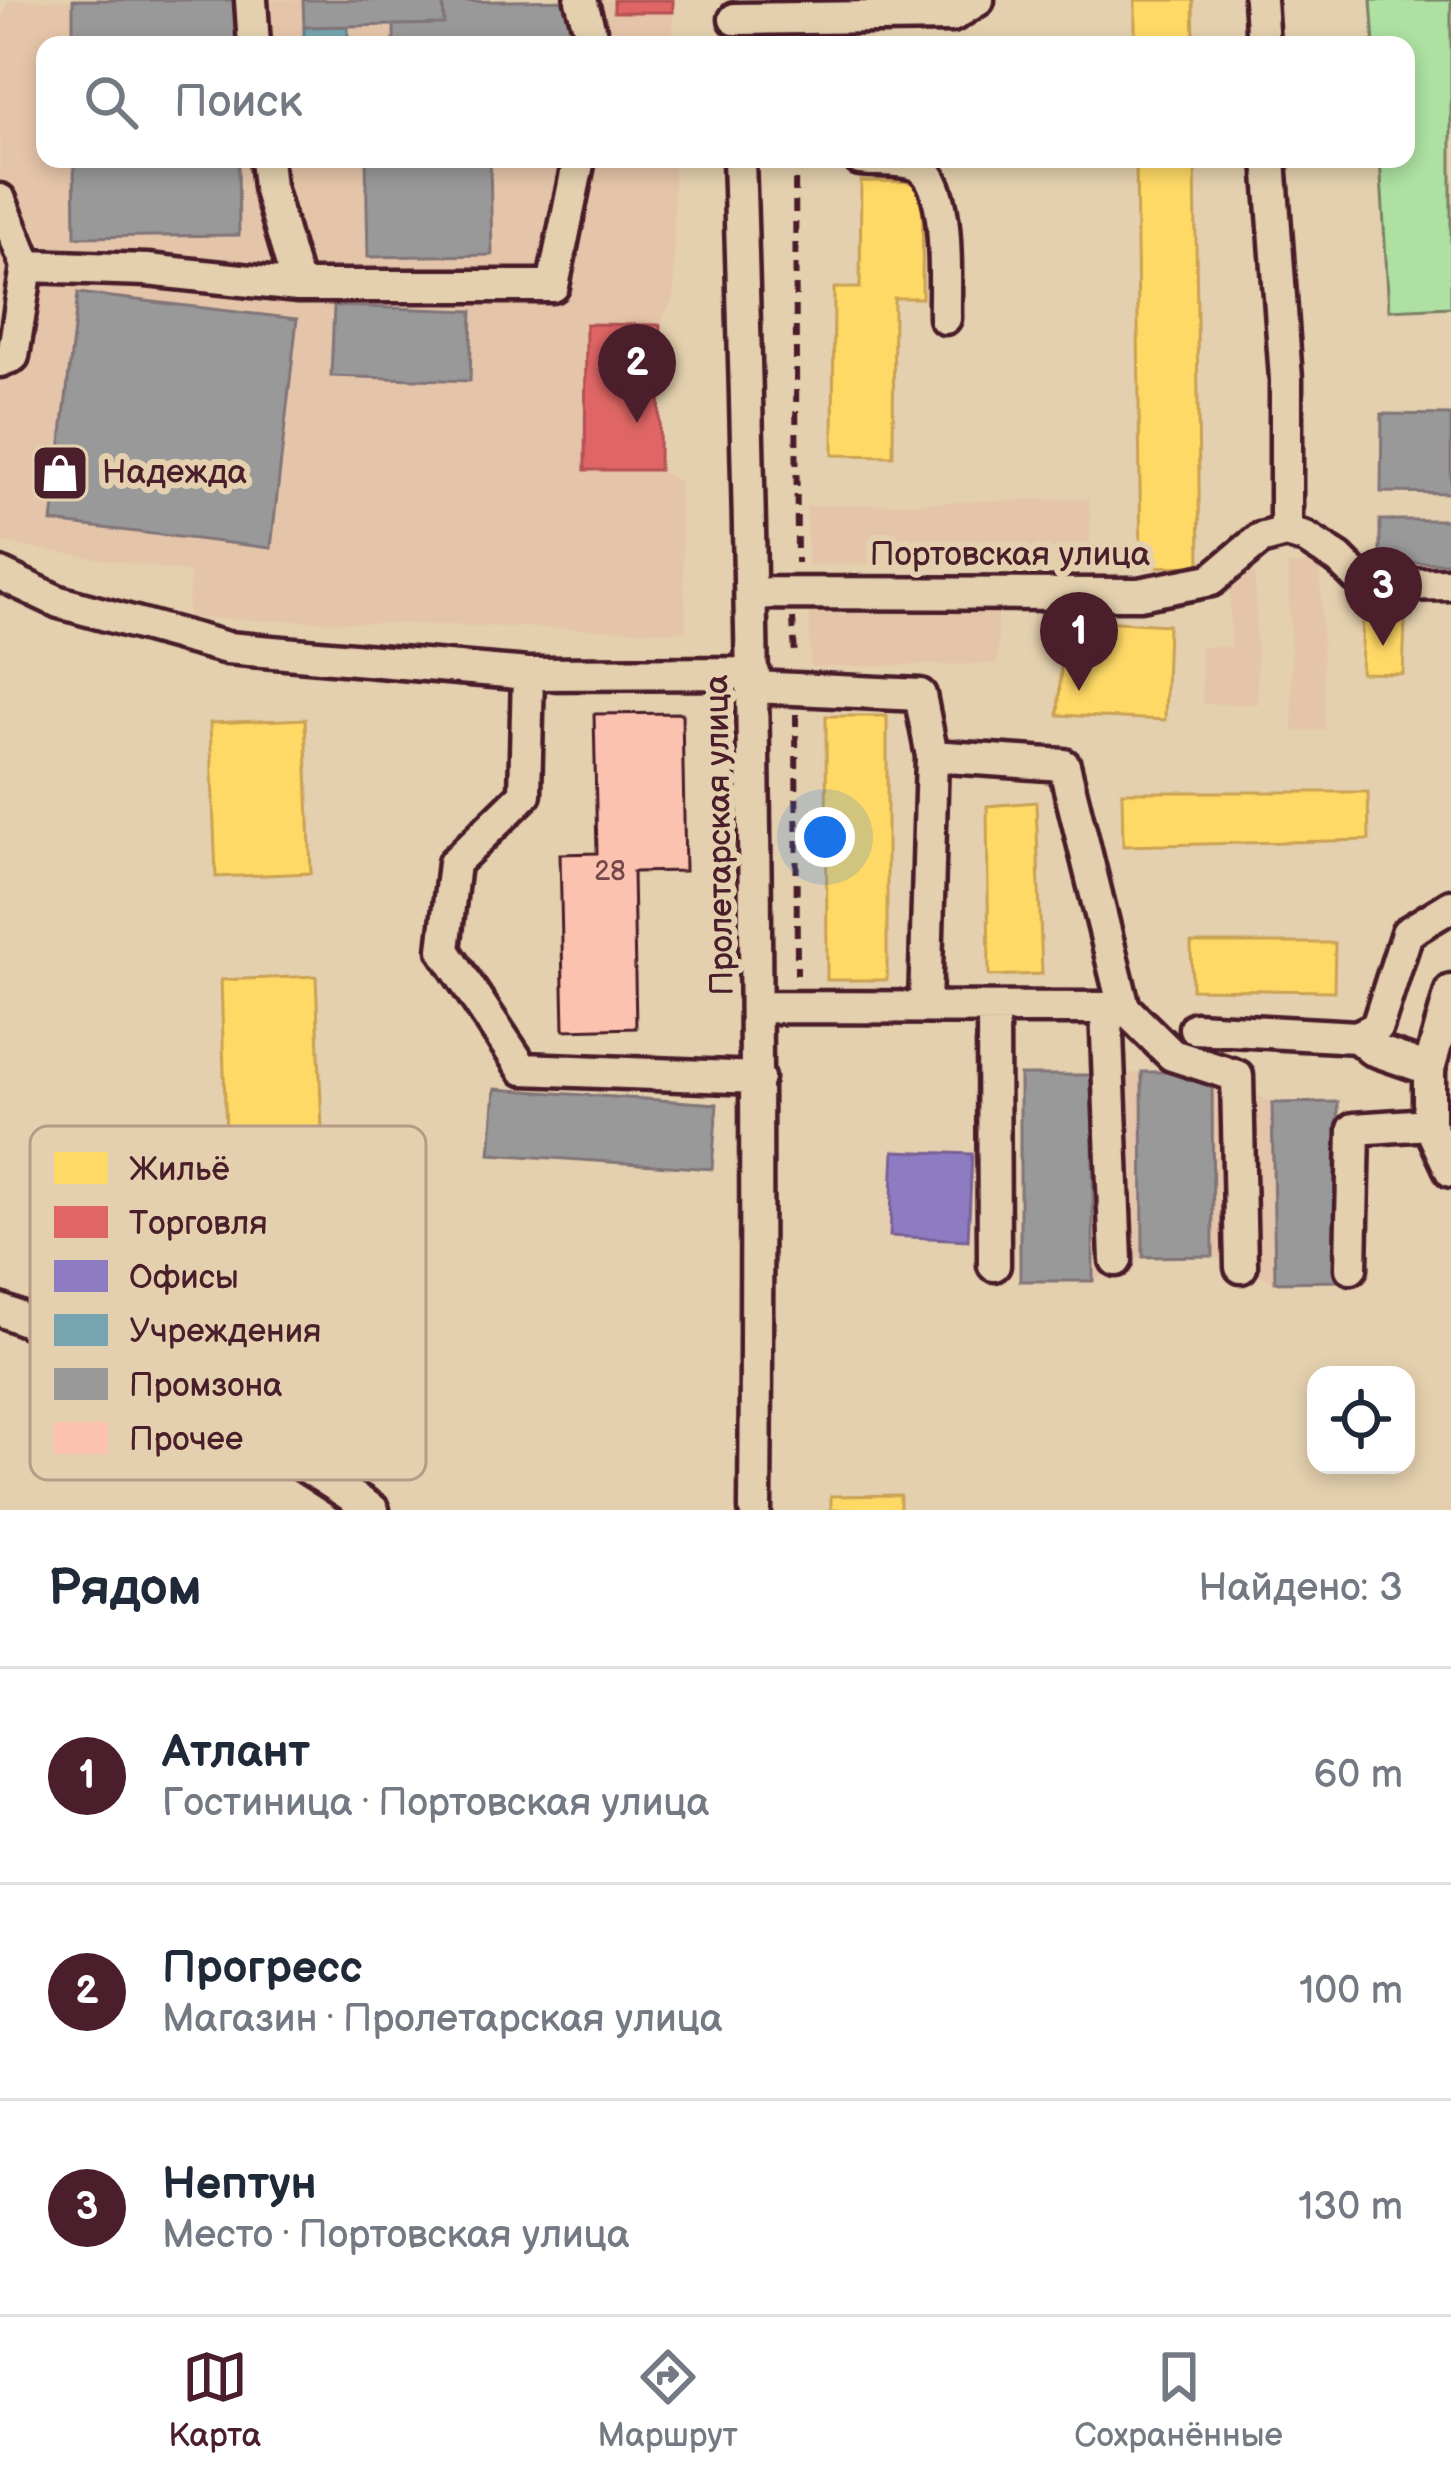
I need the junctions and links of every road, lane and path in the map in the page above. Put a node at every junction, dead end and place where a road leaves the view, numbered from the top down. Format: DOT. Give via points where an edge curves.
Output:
graph roads {
  1 [pos="251,0"];
  2 [pos="581,0"];
  3 [pos="977,0"];
  4 [pos="1260,0"];
  5 [pos="916,8"];
  6 [pos="736,21"];
  7 [pos="253,36"];
  8 [pos="591,36"];
  9 [pos="1262,36"];
  10 [pos="267,168"];
  11 [pos="577,168"];
  12 [pos="740,168"];
  13 [pos="920,168"];
  14 [pos="1271,168"];
  15 [pos="0,200"];
  16 [pos="27,266"];
  17 [pos="298,286"];
  18 [pos="945,318"];
  19 [pos="0,361"];
  20 [pos="1286,532"];
  21 [pos="0,574"];
  22 [pos="1451,584"];
  23 [pos="753,593"];
  24 [pos="528,674"];
  25 [pos="754,680"];
  26 [pos="932,756"];
  27 [pos="1451,906"];
  28 [pos="1451,991"];
  29 [pos="758,1007"];
  30 [pos="925,1007"];
  31 [pos="993,1008"];
  32 [pos="1115,1009"];
  33 [pos="1196,1028"];
  34 [pos="1357,1037"];
  35 [pos="1429,1069"];
  36 [pos="758,1078"];
  37 [pos="1429,1124"];
  38 [pos="1451,1171"];
  39 [pos="1116,1261"];
  40 [pos="994,1265"];
  41 [pos="1241,1267"];
  42 [pos="1352,1268"];
  43 [pos="0,1310"];
  44 [pos="30,1322"];
  45 [pos="326,1480"];
  46 [pos="373,1510"];
  47 [pos="755,1510"];
  1 -- 7 [label="street"];
  2 -- 8 [label="street"];
  3 -- 5 [label="street" via="952,16"];
  4 -- 9 [label="street"];
  5 -- 6 [label="street"];
  10 -- 17 [label="street"];
  11 -- 17 [label="street" via="553,286"];
  12 -- 23 [label="street, Пролетарская улица"];
  13 -- 18 [label="street" via="935,184 944,234"];
  14 -- 20 [label="street" via="1286,379"];
  15 -- 16 [label="street"];
  16 -- 17 [label="street"];
  16 -- 19 [label="street" via="13,356"];
  20 -- 22 [label="street" via="1357,577"];
  20 -- 23 [label="street, Портовская улица" via="1260,539 1211,580 1139,594"];
  21 -- 24 [label="street" via="59,602 227,648"];
  23 -- 25 [label="street, Пролетарская улица"];
  24 -- 25 [label="street"];
  24 -- 36 [label="street" via="525,794 454,863 444,950 523,1069"];
  25 -- 26 [label="street" via="920,695"];
  25 -- 29 [label="street, Пролетарская улица"];
  26 -- 30 [label="street"];
  26 -- 32 [label="street" via="1064,765"];
  27 -- 34 [label="street" via="1407,933 1377,1027"];
  28 -- 35 [label="street"];
  29 -- 30 [label="street"];
  29 -- 36 [label="street, Пролетарская улица"];
  30 -- 31 [label="street"];
  31 -- 32 [label="street"];
  31 -- 40 [label="street"];
  32 -- 39 [label="street"];
  32 -- 41 [label="street" via="1172,1055 1237,1076"];
  33 -- 34 [label="street"];
  34 -- 35 [label="street"];
  35 -- 37 [label="street"];
  36 -- 47 [label="street, Пролетарская улица"];
  37 -- 38 [label="street"];
  37 -- 42 [label="street" via="1354,1129"];
  43 -- 44 [label="street"];
  45 -- 46 [label="street"];
}
